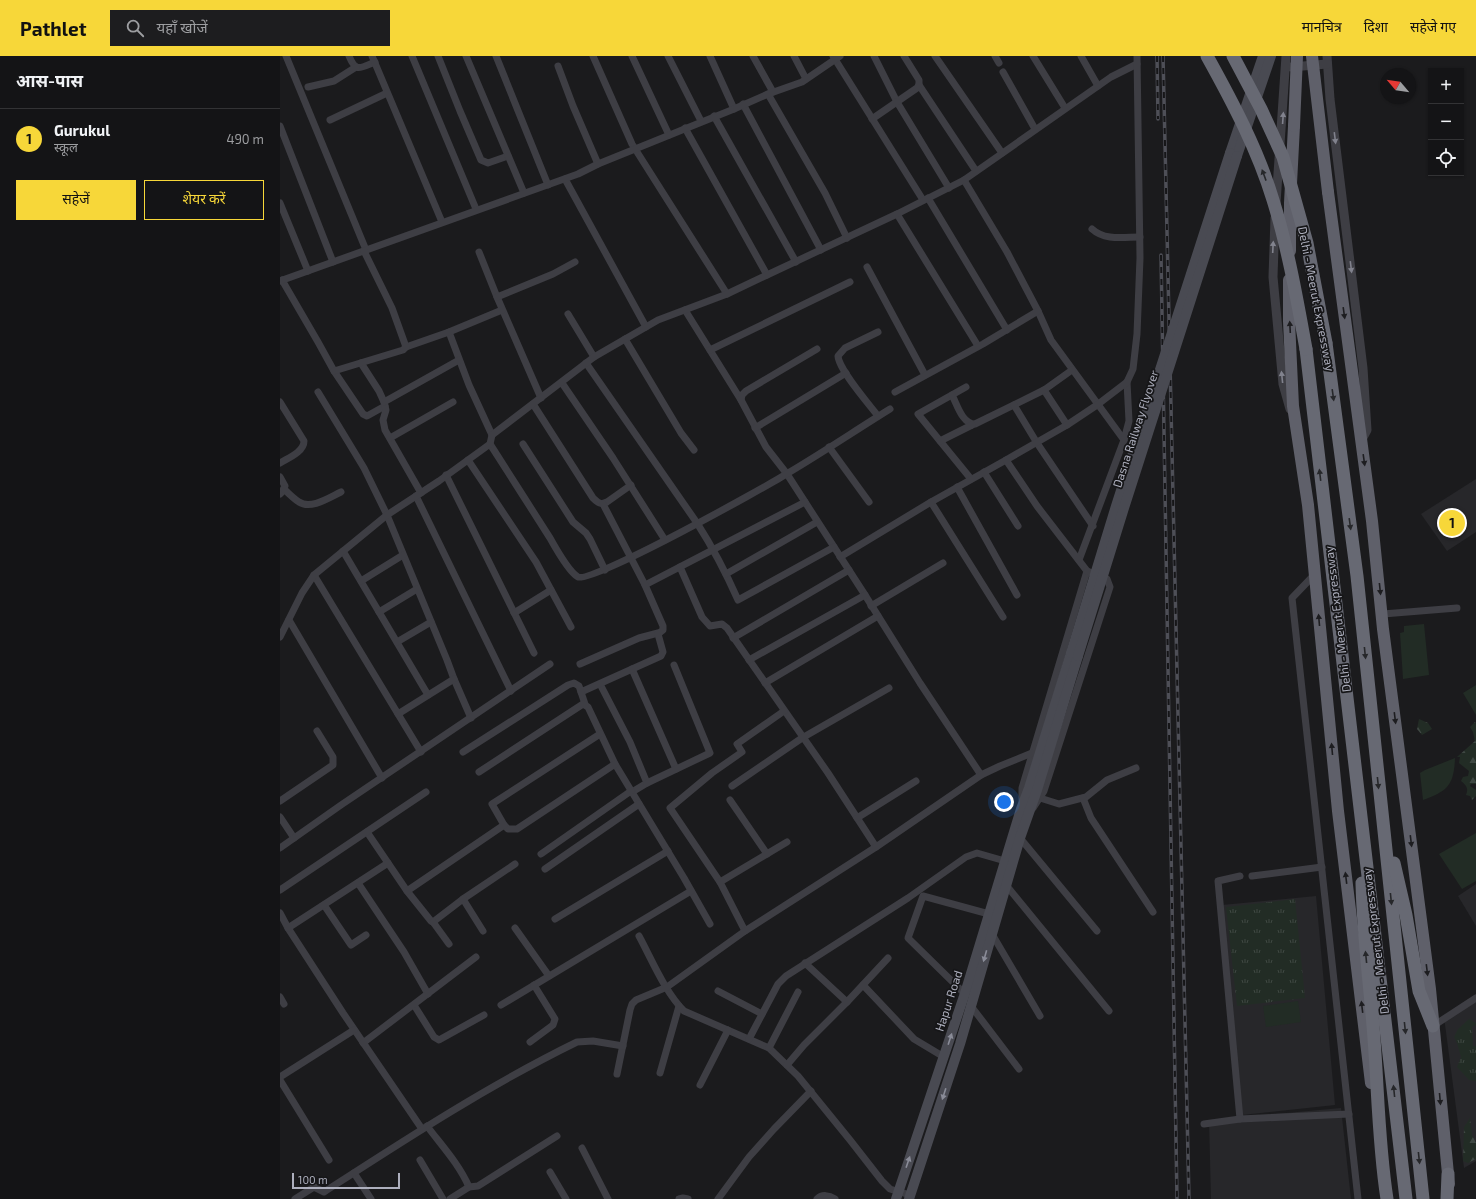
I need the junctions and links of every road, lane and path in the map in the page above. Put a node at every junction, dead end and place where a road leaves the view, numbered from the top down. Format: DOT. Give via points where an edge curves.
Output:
graph roads {
  1 [pos="286,56"];
  2 [pos="349,56"];
  3 [pos="412,56"];
  4 [pos="438,56"];
  5 [pos="466,56"];
  6 [pos="496,56"];
  7 [pos="593,56"];
  8 [pos="632,56"];
  9 [pos="668,56"];
  10 [pos="710,56"];
  11 [pos="753,56"];
  12 [pos="794,56"];
  13 [pos="874,56"];
  14 [pos="904,56"];
  15 [pos="935,56"];
  16 [pos="995,56"];
  17 [pos="1033,56"];
  18 [pos="1081,56"];
  19 [pos="1136,56"];
  20 [pos="1207,56"];
  21 [pos="1233,56"];
  22 [pos="1263,56"];
  23 [pos="1271,56"];
  24 [pos="1286,56"];
  25 [pos="1297,56"];
  26 [pos="1312,56"];
  27 [pos="836,57"];
  28 [pos="374,59"];
  29 [pos="1327,60"];
  30 [pos="999,63"];
  31 [pos="1137,64"];
  32 [pos="558,66"];
  33 [pos="356,67"];
  34 [pos="1286,67"];
  35 [pos="1003,72"];
  36 [pos="806,79"];
  37 [pos="919,85"];
  38 [pos="1098,86"];
  39 [pos="308,87"];
  40 [pos="387,93"];
  41 [pos="770,93"];
  42 [pos="897,102"];
  43 [pos="743,104"];
  44 [pos="1065,108"];
  45 [pos="734,109"];
  46 [pos="714,116"];
  47 [pos="872,119"];
  48 [pos="330,120"];
  49 [pos="701,121"];
  50 [pos="280,126"];
  51 [pos="685,128"];
  52 [pos="1035,130"];
  53 [pos="669,135"];
  54 [pos="635,149"];
  55 [pos="1002,153"];
  56 [pos="508,156"];
  57 [pos="598,164"];
  58 [pos="976,171"];
  59 [pos="564,179"];
  60 [pos="964,180"];
  61 [pos="548,185"];
  62 [pos="949,188"];
  63 [pos="524,193"];
  64 [pos="926,199"];
  65 [pos="280,203"];
  66 [pos="476,209"];
  67 [pos="897,214"];
  68 [pos="442,222"];
  69 [pos="1092,229"];
  70 [pos="1140,237"];
  71 [pos="847,238"];
  72 [pos="365,250"];
  73 [pos="822,250"];
  74 [pos="479,252"];
  75 [pos="333,262"];
  76 [pos="576,262"];
  77 [pos="796,262"];
  78 [pos="867,267"];
  79 [pos="308,271"];
  80 [pos="767,275"];
  81 [pos="281,280"];
  82 [pos="850,282"];
  83 [pos="727,294"];
  84 [pos="497,297"];
  85 [pos="502,310"];
  86 [pos="686,310"];
  87 [pos="1038,311"];
  88 [pos="568,314"];
  89 [pos="646,327"];
  90 [pos="1007,330"];
  91 [pos="449,332"];
  92 [pos="878,332"];
  93 [pos="625,339"];
  94 [pos="978,346"];
  95 [pos="406,347"];
  96 [pos="817,349"];
  97 [pos="710,350"];
  98 [pos="594,357"];
  99 [pos="459,360"];
  100 [pos="361,363"];
  101 [pos="586,363"];
  102 [pos="1072,370"];
  103 [pos="334,371"];
  104 [pos="846,373"];
  105 [pos="925,375"];
  106 [pos="1127,382"];
  107 [pos="562,383"];
  108 [pos="966,387"];
  109 [pos="1044,390"];
  110 [pos="318,392"];
  111 [pos="895,392"];
  112 [pos="952,395"];
  113 [pos="541,398"];
  114 [pos="741,400"];
  115 [pos="280,402"];
  116 [pos="453,402"];
  117 [pos="385,404"];
  118 [pos="533,404"];
  119 [pos="1014,405"];
  120 [pos="1097,405"];
  121 [pos="890,409"];
  122 [pos="878,416"];
  123 [pos="972,424"];
  124 [pos="1067,425"];
  125 [pos="755,428"];
  126 [pos="492,435"];
  127 [pos="390,438"];
  128 [pos="1124,440"];
  129 [pos="940,441"];
  130 [pos="1361,441"];
  131 [pos="1299,442"];
  132 [pos="1037,443"];
  133 [pos="490,444"];
  134 [pos="523,444"];
  135 [pos="830,447"];
  136 [pos="694,450"];
  137 [pos="468,460"];
  138 [pos="1006,460"];
  139 [pos="280,463"];
  140 [pos="984,472"];
  141 [pos="787,474"];
  142 [pos="446,475"];
  143 [pos="280,477"];
  144 [pos="971,479"];
  145 [pos="631,485"];
  146 [pos="957,487"];
  147 [pos="282,492"];
  148 [pos="341,492"];
  149 [pos="418,495"];
  150 [pos="805,502"];
  151 [pos="870,502"];
  152 [pos="932,502"];
  153 [pos="603,504"];
  154 [pos="387,515"];
  155 [pos="817,522"];
  156 [pos="697,523"];
  157 [pos="1018,526"];
  158 [pos="1093,526"];
  159 [pos="665,540"];
  160 [pos="834,547"];
  161 [pos="714,549"];
  162 [pos="343,552"];
  163 [pos="403,555"];
  164 [pos="840,557"];
  165 [pos="630,558"];
  166 [pos="1079,560"];
  167 [pos="943,562"];
  168 [pos="680,567"];
  169 [pos="605,570"];
  170 [pos="849,570"];
  171 [pos="1087,571"];
  172 [pos="726,574"];
  173 [pos="1315,574"];
  174 [pos="314,575"];
  175 [pos="361,582"];
  176 [pos="645,585"];
  177 [pos="417,589"];
  178 [pos="551,590"];
  179 [pos="865,594"];
  180 [pos="1017,595"];
  181 [pos="871,606"];
  182 [pos="1457,608"];
  183 [pos="379,612"];
  184 [pos="514,613"];
  185 [pos="1383,614"];
  186 [pos="878,616"];
  187 [pos="1003,617"];
  188 [pos="289,620"];
  189 [pos="431,622"];
  190 [pos="571,627"];
  191 [pos="658,633"];
  192 [pos="281,634"];
  193 [pos="733,638"];
  194 [pos="397,642"];
  195 [pos="534,653"];
  196 [pos="749,660"];
  197 [pos="550,664"];
  198 [pos="580,664"];
  199 [pos="674,665"];
  200 [pos="632,669"];
  201 [pos="454,679"];
  202 [pos="765,683"];
  203 [pos="600,684"];
  204 [pos="889,688"];
  205 [pos="511,691"];
  206 [pos="581,692"];
  207 [pos="428,695"];
  208 [pos="585,704"];
  209 [pos="784,711"];
  210 [pos="398,714"];
  211 [pos="471,718"];
  212 [pos="317,731"];
  213 [pos="600,734"];
  214 [pos="802,738"];
  215 [pos="421,752"];
  216 [pos="463,752"];
  217 [pos="1032,752"];
  218 [pos="614,764"];
  219 [pos="1136,768"];
  220 [pos="676,769"];
  221 [pos="479,772"];
  222 [pos="981,775"];
  223 [pos="382,778"];
  224 [pos="1036,780"];
  225 [pos="916,781"];
  226 [pos="647,783"];
  227 [pos="732,786"];
  228 [pos="426,792"];
  229 [pos="632,792"];
  230 [pos="1040,798"];
  231 [pos="1083,798"];
  232 [pos="730,800"];
  233 [pos="280,801"];
  234 [pos="639,804"];
  235 [pos="1381,805"];
  236 [pos="1360,806"];
  237 [pos="1025,810"];
  238 [pos="280,817"];
  239 [pos="857,818"];
  240 [pos="504,825"];
  241 [pos="367,832"];
  242 [pos="294,838"];
  243 [pos="1020,838"];
  244 [pos="787,842"];
  245 [pos="876,847"];
  246 [pos="280,848"];
  247 [pos="668,851"];
  248 [pos="541,854"];
  249 [pos="767,854"];
  250 [pos="1005,861"];
  251 [pos="388,864"];
  252 [pos="516,864"];
  253 [pos="1322,867"];
  254 [pos="545,869"];
  255 [pos="1240,876"];
  256 [pos="1252,876"];
  257 [pos="720,882"];
  258 [pos="358,883"];
  259 [pos="1006,885"];
  260 [pos="280,890"];
  261 [pos="407,891"];
  262 [pos="691,891"];
  263 [pos="463,899"];
  264 [pos="324,905"];
  265 [pos="280,912"];
  266 [pos="1153,912"];
  267 [pos="989,914"];
  268 [pos="555,919"];
  269 [pos="433,922"];
  270 [pos="710,924"];
  271 [pos="288,928"];
  272 [pos="515,928"];
  273 [pos="483,931"];
  274 [pos="745,931"];
  275 [pos="1097,931"];
  276 [pos="992,934"];
  277 [pos="366,935"];
  278 [pos="639,936"];
  279 [pos="449,944"];
  280 [pos="476,958"];
  281 [pos="888,958"];
  282 [pos="805,963"];
  283 [pos="549,976"];
  284 [pos="534,984"];
  285 [pos="863,985"];
  286 [pos="667,987"];
  287 [pos="718,991"];
  288 [pos="798,992"];
  289 [pos="428,994"];
  290 [pos="965,994"];
  291 [pos="1476,998"];
  292 [pos="847,1002"];
  293 [pos="414,1005"];
  294 [pos="500,1005"];
  295 [pos="679,1006"];
  296 [pos="971,1006"];
  297 [pos="1109,1011"];
  298 [pos="762,1014"];
  299 [pos="484,1015"];
  300 [pos="1040,1016"];
  301 [pos="1433,1026"];
  302 [pos="354,1030"];
  303 [pos="728,1030"];
  304 [pos="749,1039"];
  305 [pos="530,1042"];
  306 [pos="363,1043"];
  307 [pos="623,1046"];
  308 [pos="769,1048"];
  309 [pos="944,1057"];
  310 [pos="787,1065"];
  311 [pos="1019,1069"];
  312 [pos="660,1073"];
  313 [pos="617,1074"];
  314 [pos="280,1078"];
  315 [pos="700,1085"];
  316 [pos="811,1091"];
  317 [pos="1349,1114"];
  318 [pos="1240,1119"];
  319 [pos="1204,1124"];
  320 [pos="425,1128"];
  321 [pos="557,1136"];
  322 [pos="582,1148"];
  323 [pos="330,1160"];
  324 [pos="420,1160"];
  325 [pos="1381,1164"];
  326 [pos="550,1172"];
  327 [pos="354,1173"];
  328 [pos="1448,1174"];
  329 [pos="469,1187"];
  330 [pos="897,1195"];
  331 [pos="910,1197"];
  332 [pos="295,1199"];
  333 [pos="371,1199"];
  334 [pos="443,1199"];
  335 [pos="450,1199"];
  336 [pos="566,1199"];
  337 [pos="608,1199"];
  338 [pos="679,1199"];
  339 [pos="688,1199"];
  340 [pos="718,1199"];
  341 [pos="817,1199"];
  342 [pos="835,1199"];
  343 [pos="1358,1199"];
  344 [pos="1386,1199"];
  345 [pos="1406,1199"];
  346 [pos="1423,1199"];
  347 [pos="1447,1199"];
  348 [pos="1451,1199"];
  1 -- 72 [label="street"];
  2 -- 33 [label="street"];
  3 -- 66 [label="street"];
  4 -- 56 [label="street" via="481,160 488,163"];
  5 -- 56 [label="street"];
  6 -- 61 [label="street"];
  7 -- 54 [label="street"];
  8 -- 53 [label="street"];
  9 -- 49 [label="street"];
  10 -- 45 [label="street"];
  11 -- 41 [label="street"];
  12 -- 36 [label="street"];
  13 -- 42 [label="street"];
  14 -- 37 [label="street" via="919,80"];
  15 -- 55 [label="street"];
  16 -- 30 [label="street"];
  17 -- 44 [label="street"];
  18 -- 38 [label="street"];
  19 -- 31 [label="street"];
  236 -- 20 [label="highway, Delhi - Meerut Expressway, one-way, bridge" via="1306,349 1294,286 1273,199 1261,164"];
  21 -- 235 [label="highway, Delhi - Meerut Expressway, one-way, bridge" via="1283,157 1307,243 1326,343 1357,576"];
  22 -- 224 [label="main road, Dasna Railway Flyover, bridge" via="1116,506"];
  23 -- 224 [label="main road, Dasna Railway Flyover, bridge"];
  24 -- 34 [label="street"];
  131 -- 25 [label="highway, one-way, bridge" via="1293,406 1289,321 1290,203"];
  26 -- 130 [label="highway, one-way, bridge"];
  27 -- 36 [label="street"];
  27 -- 47 [label="street"];
  28 -- 33 [label="street" via="359,68"];
  28 -- 40 [label="street"];
  29 -- 34 [label="street"];
  29 -- 130 [label="street, one-way" via="1363,368 1367,430"];
  31 -- 38 [label="street"];
  31 -- 70 [label="street"];
  32 -- 57 [label="street"];
  33 -- 39 [label="street" via="334,81"];
  131 -- 34 [label="street, one-way" via="1283,384 1273,277 1273,242"];
  35 -- 52 [label="street"];
  36 -- 41 [label="street"];
  37 -- 42 [label="street"];
  37 -- 58 [label="street"];
  38 -- 44 [label="street"];
  40 -- 48 [label="street"];
  40 -- 68 [label="street"];
  41 -- 43 [label="street"];
  41 -- 71 [label="street"];
  42 -- 47 [label="street"];
  42 -- 62 [label="street"];
  43 -- 45 [label="street"];
  43 -- 73 [label="street"];
  44 -- 52 [label="street"];
  45 -- 46 [label="street"];
  46 -- 49 [label="street"];
  46 -- 77 [label="street"];
  47 -- 64 [label="street"];
  49 -- 51 [label="street"];
  50 -- 75 [label="street"];
  51 -- 53 [label="street"];
  51 -- 80 [label="street"];
  52 -- 55 [label="street"];
  53 -- 54 [label="street"];
  54 -- 57 [label="street"];
  54 -- 83 [label="street"];
  55 -- 58 [label="street"];
  56 -- 63 [label="street"];
  57 -- 59 [label="street"];
  58 -- 60 [label="street"];
  59 -- 61 [label="street"];
  59 -- 89 [label="street"];
  60 -- 62 [label="street"];
  60 -- 87 [label="street" via="1007,252"];
  61 -- 63 [label="street"];
  62 -- 64 [label="street"];
  63 -- 66 [label="street"];
  64 -- 67 [label="street"];
  64 -- 90 [label="street"];
  65 -- 79 [label="street"];
  66 -- 68 [label="street"];
  67 -- 71 [label="street"];
  67 -- 94 [label="street"];
  68 -- 72 [label="street"];
  69 -- 70 [label="street" via="1104,237"];
  70 -- 106 [label="street" via="1137,334 1133,369"];
  71 -- 73 [label="street"];
  72 -- 75 [label="street"];
  72 -- 95 [label="street" via="392,308"];
  73 -- 77 [label="street"];
  74 -- 84 [label="street"];
  75 -- 79 [label="street"];
  76 -- 84 [label="street"];
  77 -- 80 [label="street"];
  78 -- 105 [label="street"];
  79 -- 81 [label="street"];
  80 -- 83 [label="street"];
  81 -- 103 [label="street"];
  82 -- 97 [label="street"];
  83 -- 86 [label="street"];
  84 -- 85 [label="street"];
  85 -- 91 [label="street"];
  85 -- 113 [label="street"];
  86 -- 89 [label="street"];
  86 -- 97 [label="street"];
  87 -- 90 [label="street"];
  87 -- 102 [label="street" via="1051,340"];
  88 -- 98 [label="street"];
  89 -- 93 [label="street"];
  90 -- 94 [label="street"];
  91 -- 95 [label="street"];
  91 -- 99 [label="street"];
  92 -- 104 [label="street" via="841,352 838,356 839,361"];
  93 -- 98 [label="street"];
  93 -- 136 [label="street" via="681,433"];
  94 -- 105 [label="street"];
  95 -- 100 [label="street"];
  96 -- 114 [label="street" via="746,391"];
  97 -- 114 [label="street"];
  98 -- 101 [label="street"];
  99 -- 117 [label="street"];
  99 -- 126 [label="street"];
  100 -- 103 [label="street"];
  100 -- 117 [label="street" via="380,391"];
  101 -- 107 [label="street"];
  101 -- 156 [label="street"];
  102 -- 109 [label="street"];
  102 -- 120 [label="street"];
  103 -- 117 [label="street" via="363,414 367,416"];
  104 -- 122 [label="street"];
  104 -- 125 [label="street"];
  105 -- 111 [label="street"];
  106 -- 120 [label="street"];
  106 -- 128 [label="street" via="1129,420"];
  107 -- 113 [label="street"];
  107 -- 145 [label="street"];
  108 -- 112 [label="street"];
  109 -- 119 [label="street"];
  109 -- 124 [label="street"];
  110 -- 154 [label="street" via="364,468"];
  112 -- 123 [label="street" via="965,420"];
  112 -- 129 [label="street" via="918,414"];
  113 -- 118 [label="street"];
  114 -- 125 [label="street"];
  115 -- 139 [label="street" via="304,444 302,449"];
  116 -- 127 [label="street"];
  117 -- 127 [label="street" via="383,420"];
  118 -- 126 [label="street"];
  118 -- 153 [label="street" via="593,498"];
  119 -- 123 [label="street"];
  119 -- 132 [label="street"];
  120 -- 124 [label="street"];
  120 -- 128 [label="street"];
  121 -- 122 [label="street"];
  122 -- 135 [label="street"];
  123 -- 129 [label="street"];
  124 -- 132 [label="street"];
  125 -- 141 [label="street"];
  126 -- 133 [label="street"];
  127 -- 149 [label="street"];
  128 -- 158 [label="street"];
  129 -- 144 [label="street"];
  130 -- 185 [label="highway, one-way"];
  131 -- 173 [label="highway"];
  132 -- 138 [label="street"];
  132 -- 158 [label="street"];
  133 -- 137 [label="street"];
  133 -- 169 [label="street" via="574,573 582,578"];
  134 -- 169 [label="street" via="573,522 586,532"];
  135 -- 141 [label="street"];
  135 -- 151 [label="street"];
  137 -- 142 [label="street"];
  137 -- 178 [label="street" via="536,562"];
  138 -- 140 [label="street"];
  138 -- 166 [label="street" via="1037,506"];
  140 -- 144 [label="street"];
  140 -- 157 [label="street"];
  141 -- 150 [label="street"];
  141 -- 156 [label="street"];
  142 -- 149 [label="street"];
  142 -- 184 [label="street"];
  143 -- 147 [label="street" via="285,486"];
  144 -- 146 [label="street"];
  145 -- 153 [label="street"];
  145 -- 159 [label="street"];
  146 -- 152 [label="street"];
  146 -- 180 [label="street"];
  147 -- 148 [label="street" via="306,505 312,505"];
  149 -- 154 [label="street"];
  149 -- 205 [label="street"];
  150 -- 155 [label="street"];
  150 -- 161 [label="street"];
  152 -- 164 [label="street"];
  152 -- 187 [label="street"];
  153 -- 165 [label="street"];
  154 -- 162 [label="street"];
  154 -- 163 [label="street"];
  155 -- 160 [label="street"];
  155 -- 172 [label="street"];
  156 -- 159 [label="street"];
  156 -- 161 [label="street"];
  158 -- 166 [label="street"];
  159 -- 165 [label="street"];
  160 -- 164 [label="street"];
  160 -- 172 [label="street" via="738,600"];
  161 -- 168 [label="street"];
  161 -- 172 [label="street"];
  162 -- 174 [label="street"];
  162 -- 175 [label="street"];
  163 -- 175 [label="street"];
  163 -- 177 [label="street"];
  164 -- 170 [label="street"];
  165 -- 169 [label="street"];
  165 -- 176 [label="street"];
  166 -- 171 [label="street"];
  167 -- 181 [label="street"];
  168 -- 176 [label="street"];
  168 -- 193 [label="street" via="706,622 710,626 722,624"];
  170 -- 179 [label="street"];
  170 -- 193 [label="street"];
  171 -- 217 [label="street"];
  171 -- 230 [label="street" via="1107,579 1110,587 1052,770"];
  173 -- 253 [label="street" via="1292,598"];
  325 -- 173 [label="highway, one-way" via="1338,811"];
  174 -- 188 [label="street"];
  174 -- 210 [label="street"];
  175 -- 183 [label="street"];
  176 -- 191 [label="street" via="663,626 663,630"];
  177 -- 183 [label="street"];
  177 -- 189 [label="street"];
  178 -- 184 [label="street"];
  178 -- 190 [label="street"];
  179 -- 181 [label="street"];
  179 -- 196 [label="street"];
  181 -- 186 [label="street"];
  182 -- 185 [label="street"];
  183 -- 194 [label="street"];
  184 -- 195 [label="street"];
  185 -- 301 [label="highway, one-way"];
  186 -- 202 [label="street"];
  186 -- 222 [label="street"];
  188 -- 192 [label="street"];
  188 -- 223 [label="street"];
  189 -- 194 [label="street"];
  189 -- 201 [label="street"];
  191 -- 198 [label="street" via="639,638"];
  191 -- 200 [label="street" via="663,649 662,655"];
  193 -- 196 [label="street"];
  194 -- 207 [label="street"];
  196 -- 202 [label="street"];
  197 -- 205 [label="street"];
  199 -- 220 [label="street" via="710,753"];
  200 -- 203 [label="street"];
  200 -- 220 [label="street"];
  201 -- 207 [label="street"];
  201 -- 211 [label="street"];
  202 -- 209 [label="street"];
  203 -- 206 [label="street"];
  203 -- 226 [label="street" via="630,742"];
  204 -- 214 [label="street"];
  205 -- 211 [label="street"];
  206 -- 208 [label="street"];
  206 -- 216 [label="street" via="579,686 574,683 568,685"];
  207 -- 210 [label="street"];
  208 -- 213 [label="street"];
  208 -- 221 [label="street"];
  209 -- 214 [label="street"];
  209 -- 257 [label="street" via="737,744 742,752 670,808"];
  210 -- 215 [label="street"];
  211 -- 215 [label="street"];
  212 -- 233 [label="street" via="334,759 333,765"];
  213 -- 218 [label="street"];
  213 -- 240 [label="street" via="492,804"];
  214 -- 227 [label="street"];
  214 -- 239 [label="street"];
  215 -- 223 [label="street"];
  217 -- 222 [label="street"];
  217 -- 237 [label="street" via="1022,788"];
  218 -- 229 [label="street"];
  218 -- 240 [label="street" via="517,829"];
  219 -- 231 [label="street" via="1107,780"];
  220 -- 226 [label="street"];
  222 -- 245 [label="street"];
  223 -- 242 [label="street"];
  224 -- 237 [label="main road, Dasna Railway Flyover"];
  225 -- 239 [label="street"];
  226 -- 229 [label="street"];
  228 -- 241 [label="street"];
  229 -- 234 [label="street"];
  229 -- 248 [label="street"];
  230 -- 231 [label="street" via="1060,804"];
  230 -- 237 [label="street"];
  231 -- 266 [label="street" via="1091,818"];
  232 -- 249 [label="street"];
  234 -- 247 [label="street"];
  234 -- 254 [label="street"];
  235 -- 301 [label="highway" via="1406,916 1419,991"];
  235 -- 346 [label="highway, Delhi - Meerut Expressway, one-way"];
  325 -- 236 [label="highway, one-way" via="1373,1027 1362,923"];
  345 -- 236 [label="highway, Delhi - Meerut Expressway, one-way"];
  237 -- 243 [label="main road, Hapur Road"];
  237 -- 250 [label="main road, Hapur Road"];
  238 -- 242 [label="street"];
  239 -- 245 [label="street"];
  240 -- 261 [label="street"];
  241 -- 251 [label="street"];
  241 -- 260 [label="street"];
  242 -- 246 [label="street"];
  243 -- 259 [label="main road, Hapur Road"];
  243 -- 275 [label="street"];
  244 -- 249 [label="street"];
  245 -- 274 [label="street"];
  247 -- 262 [label="street"];
  247 -- 268 [label="street"];
  249 -- 257 [label="street"];
  250 -- 267 [label="main road, Hapur Road"];
  250 -- 282 [label="street" via="977,853 966,857 908,898"];
  251 -- 258 [label="street"];
  251 -- 261 [label="street"];
  252 -- 263 [label="street"];
  253 -- 256 [label="street"];
  253 -- 317 [label="street"];
  255 -- 318 [label="street" via="1218,881"];
  257 -- 274 [label="street"];
  258 -- 264 [label="street"];
  258 -- 289 [label="street" via="404,952"];
  259 -- 276 [label="main road, Hapur Road"];
  259 -- 297 [label="street"];
  261 -- 269 [label="street" via="426,917"];
  262 -- 270 [label="street"];
  262 -- 283 [label="street"];
  263 -- 269 [label="street"];
  263 -- 273 [label="street"];
  264 -- 271 [label="street"];
  264 -- 277 [label="street" via="351,945"];
  265 -- 271 [label="street"];
  267 -- 290 [label="main road, Hapur Road"];
  267 -- 290 [label="street" via="923,896 908,938"];
  269 -- 279 [label="street"];
  271 -- 302 [label="street"];
  272 -- 283 [label="street"];
  274 -- 286 [label="street"];
  276 -- 296 [label="main road, Hapur Road, one-way"];
  276 -- 300 [label="street"];
  278 -- 286 [label="street"];
  280 -- 289 [label="street"];
  281 -- 285 [label="street"];
  282 -- 292 [label="street"];
  282 -- 298 [label="street" via="778,984"];
  283 -- 284 [label="street"];
  284 -- 294 [label="street"];
  284 -- 305 [label="street" via="555,1019 553,1025"];
  285 -- 292 [label="street"];
  285 -- 309 [label="street" via="914,1039"];
  286 -- 295 [label="street"];
  286 -- 307 [label="street" via="632,1004"];
  287 -- 298 [label="street"];
  288 -- 308 [label="street"];
  289 -- 293 [label="street"];
  309 -- 290 [label="main road, Hapur Road, one-way"];
  291 -- 301 [label="street"];
  292 -- 310 [label="street"];
  293 -- 299 [label="street" via="434,1037 439,1040"];
  293 -- 306 [label="street"];
  295 -- 303 [label="street" via="684,1011"];
  295 -- 312 [label="street"];
  296 -- 311 [label="street"];
  296 -- 331 [label="main road, Hapur Road, one-way"];
  298 -- 304 [label="street"];
  301 -- 328 [label="highway, one-way"];
  302 -- 306 [label="street"];
  302 -- 314 [label="street"];
  303 -- 304 [label="street"];
  303 -- 315 [label="street"];
  304 -- 308 [label="street"];
  306 -- 320 [label="street"];
  307 -- 313 [label="street"];
  307 -- 320 [label="street" via="593,1041 577,1042 488,1090"];
  308 -- 310 [label="street"];
  330 -- 309 [label="main road, Hapur Road, one-way"];
  310 -- 316 [label="street"];
  314 -- 323 [label="street"];
  316 -- 330 [label="street" via="882,1181"];
  316 -- 340 [label="street" via="754,1151"];
  317 -- 318 [label="street"];
  317 -- 343 [label="street"];
  318 -- 319 [label="street"];
  320 -- 327 [label="street"];
  320 -- 329 [label="street" via="457,1165"];
  321 -- 329 [label="street" via="478,1186"];
  322 -- 337 [label="street"];
  324 -- 334 [label="street"];
  325 -- 344 [label="highway"];
  326 -- 336 [label="street"];
  327 -- 332 [label="street" via="324,1192 314,1187"];
  327 -- 333 [label="street"];
  328 -- 347 [label="highway"];
  328 -- 348 [label="highway"];
  329 -- 335 [label="street"];
  330 -- 331 [label="street"];
  338 -- 339 [label="street"];
  341 -- 342 [label="street" via="822,1195"];
}
